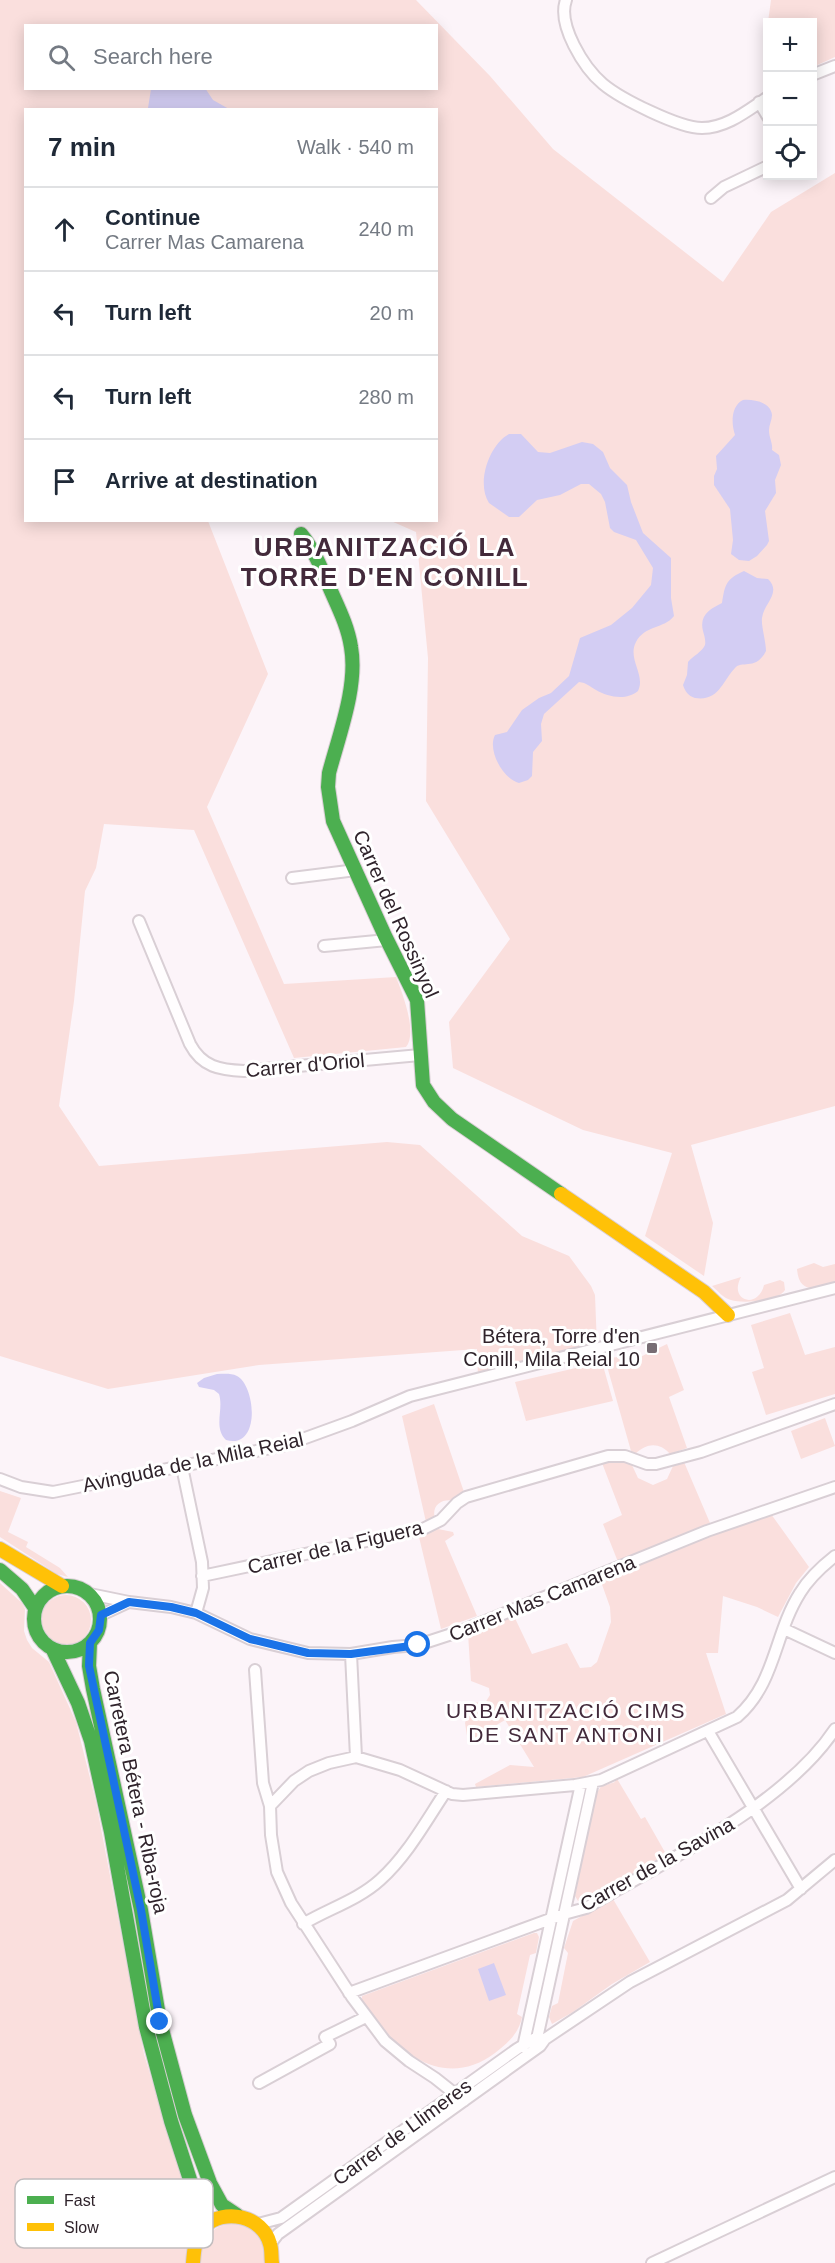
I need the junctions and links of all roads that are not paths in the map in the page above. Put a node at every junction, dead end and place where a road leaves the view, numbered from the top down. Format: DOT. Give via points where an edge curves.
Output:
graph roads {
  1 [pos="566,0"];
  2 [pos="835,66"];
  3 [pos="817,73"];
  4 [pos="763,100"];
  5 [pos="763,168"];
  6 [pos="711,198"];
  7 [pos="301,534"];
  8 [pos="356,870"];
  9 [pos="291,878"];
  10 [pos="139,921"];
  11 [pos="387,940"];
  12 [pos="324,946"];
  13 [pos="420,1055"];
  14 [pos="835,1288"];
  15 [pos="728,1315"];
  16 [pos="835,1404"];
  17 [pos="182,1467"];
  18 [pos="0,1479"];
  19 [pos="835,1487"];
  20 [pos="0,1549"];
  21 [pos="835,1556"];
  22 [pos="0,1570"];
  23 [pos="202,1576"];
  24 [pos="62,1586"];
  25 [pos="90,1594"];
  26 [pos="129,1602"];
  27 [pos="35,1608"];
  28 [pos="196,1613"];
  29 [pos="101,1615"];
  30 [pos="784,1629"];
  31 [pos="90,1643"];
  32 [pos="53,1650"];
  33 [pos="835,1653"];
  34 [pos="351,1654"];
  35 [pos="255,1670"];
  36 [pos="835,1729"];
  37 [pos="708,1731"];
  38 [pos="356,1757"];
  39 [pos="593,1782"];
  40 [pos="581,1784"];
  41 [pos="446,1791"];
  42 [pos="270,1806"];
  43 [pos="753,1808"];
  44 [pos="835,1860"];
  45 [pos="801,1889"];
  46 [pos="564,1914"];
  47 [pos="552,1918"];
  48 [pos="303,1924"];
  49 [pos="349,1993"];
  50 [pos="366,2017"];
  51 [pos="541,2038"];
  52 [pos="523,2046"];
  53 [pos="519,2061"];
  54 [pos="259,2083"];
  55 [pos="459,2097"];
  56 [pos="835,2177"];
  57 [pos="190,2179"];
  58 [pos="209,2179"];
  59 [pos="213,2188"];
  60 [pos="237,2216"];
  61 [pos="213,2220"];
  62 [pos="258,2224"];
  63 [pos="271,2243"];
  64 [pos="193,2248"];
  65 [pos="193,2263"];
  66 [pos="272,2263"];
  67 [pos="652,2263"];
  1 -- 4 [label="street" via="563,7 567,31 588,69 604,85 631,100 685,126 703,128 720,126"];
  2 -- 3 [label="street"];
  5 -- 6 [label="street" via="724,187"];
  7 -- 8 [label="main road, Carrer del Rossinyol" via="314,550 351,646 353,668 328,787 333,820"];
  8 -- 9 [label="street"];
  8 -- 11 [label="main road, Carrer del Rossinyol"];
  10 -- 13 [label="street, Carrer d'Oriol" via="190,1044 196,1056 210,1065 244,1071"];
  11 -- 12 [label="street"];
  11 -- 13 [label="main road, Carrer del Rossinyol" via="417,1000"];
  13 -- 15 [label="main road, Carrer del Rossinyol" via="423,1085 452,1119 704,1292"];
  14 -- 15 [label="street, Avinguda de la Mila Reial"];
  15 -- 17 [label="street, Avinguda de la Mila Reial" via="410,1396 286,1445"];
  16 -- 23 [label="street, Carrer de la Figuera" via="674,1460 650,1465 625,1456 603,1457 482,1492 461,1500 441,1520 423,1529"];
  17 -- 18 [label="street, Avinguda de la Mila Reial" via="53,1492"];
  17 -- 23 [label="street" via="200,1544"];
  19 -- 34 [label="street, Carrer Mas Camarena" via="707,1532 460,1631 418,1645"];
  20 -- 24 [label="main road"];
  21 -- 30 [label="street" via="799,1594"];
  22 -- 27 [label="main road" via="22,1589"];
  23 -- 28 [label="street"];
  24 -- 25 [label="main road" via="74,1586"];
  24 -- 27 [label="main road" via="41,1598"];
  25 -- 26 [label="street, Carrer Mas Camarena"];
  25 -- 29 [label="main road"];
  26 -- 28 [label="street, Carrer Mas Camarena"];
  26 -- 29 [label="street"];
  27 -- 32 [label="main road" via="36,1632"];
  28 -- 34 [label="street, Carrer Mas Camarena" via="272,1646 308,1653"];
  29 -- 31 [label="main road" via="99,1630"];
  30 -- 33 [label="street"];
  30 -- 37 [label="street" via="760,1691 750,1705 737,1717"];
  31 -- 32 [label="main road" via="73,1652"];
  31 -- 58 [label="main road, Carretera Bétera - Riba-roja" via="93,1689 141,1910 160,2022 185,2115"];
  32 -- 57 [label="main road, Carretera Bétera - Riba-roja" via="78,1702 91,1741 146,2027"];
  34 -- 38 [label="street"];
  35 -- 42 [label="street" via="263,1783"];
  36 -- 43 [label="street, Carrer de la Savina" via="812,1760"];
  37 -- 39 [label="street"];
  37 -- 43 [label="street"];
  38 -- 41 [label="street" via="400,1770"];
  38 -- 42 [label="street" via="309,1771"];
  39 -- 40 [label="street"];
  39 -- 46 [label="street"];
  40 -- 41 [label="street" via="464,1795"];
  40 -- 47 [label="street"];
  41 -- 48 [label="street" via="394,1866 378,1882"];
  42 -- 48 [label="street" via="277,1872"];
  43 -- 45 [label="street"];
  43 -- 46 [label="street, Carrer de la Savina" via="586,1908"];
  44 -- 45 [label="street, Carrer de Llimeres"];
  45 -- 51 [label="street, Carrer de Llimeres" via="630,1982"];
  46 -- 47 [label="street, Carrer de la Savina"];
  46 -- 51 [label="street"];
  47 -- 49 [label="street, Carrer de la Savina"];
  47 -- 52 [label="street"];
  48 -- 49 [label="street"];
  49 -- 50 [label="street"];
  50 -- 54 [label="street" via="325,2037 330,2044"];
  50 -- 55 [label="street" via="385,2041"];
  51 -- 52 [label="street, Carrer de Llimeres"];
  51 -- 53 [label="street, Carrer de Llimeres" via="535,2050"];
  52 -- 53 [label="street"];
  52 -- 55 [label="street, Carrer de Llimeres"];
  53 -- 55 [label="street, Carrer de Llimeres"];
  55 -- 62 [label="street, Carrer de Llimeres" via="281,2218"];
  55 -- 63 [label="street, Carrer de Llimeres"];
  56 -- 67 [label="street"];
  59 -- 60 [label="main road, Carretera Bétera - Riba-roja" via="222,2205"];
  60 -- 61 [label="main road"];
  60 -- 62 [label="main road"];
  62 -- 63 [label="main road"];
  63 -- 66 [label="main road"];
  64 -- 65 [label="main road"];
}
